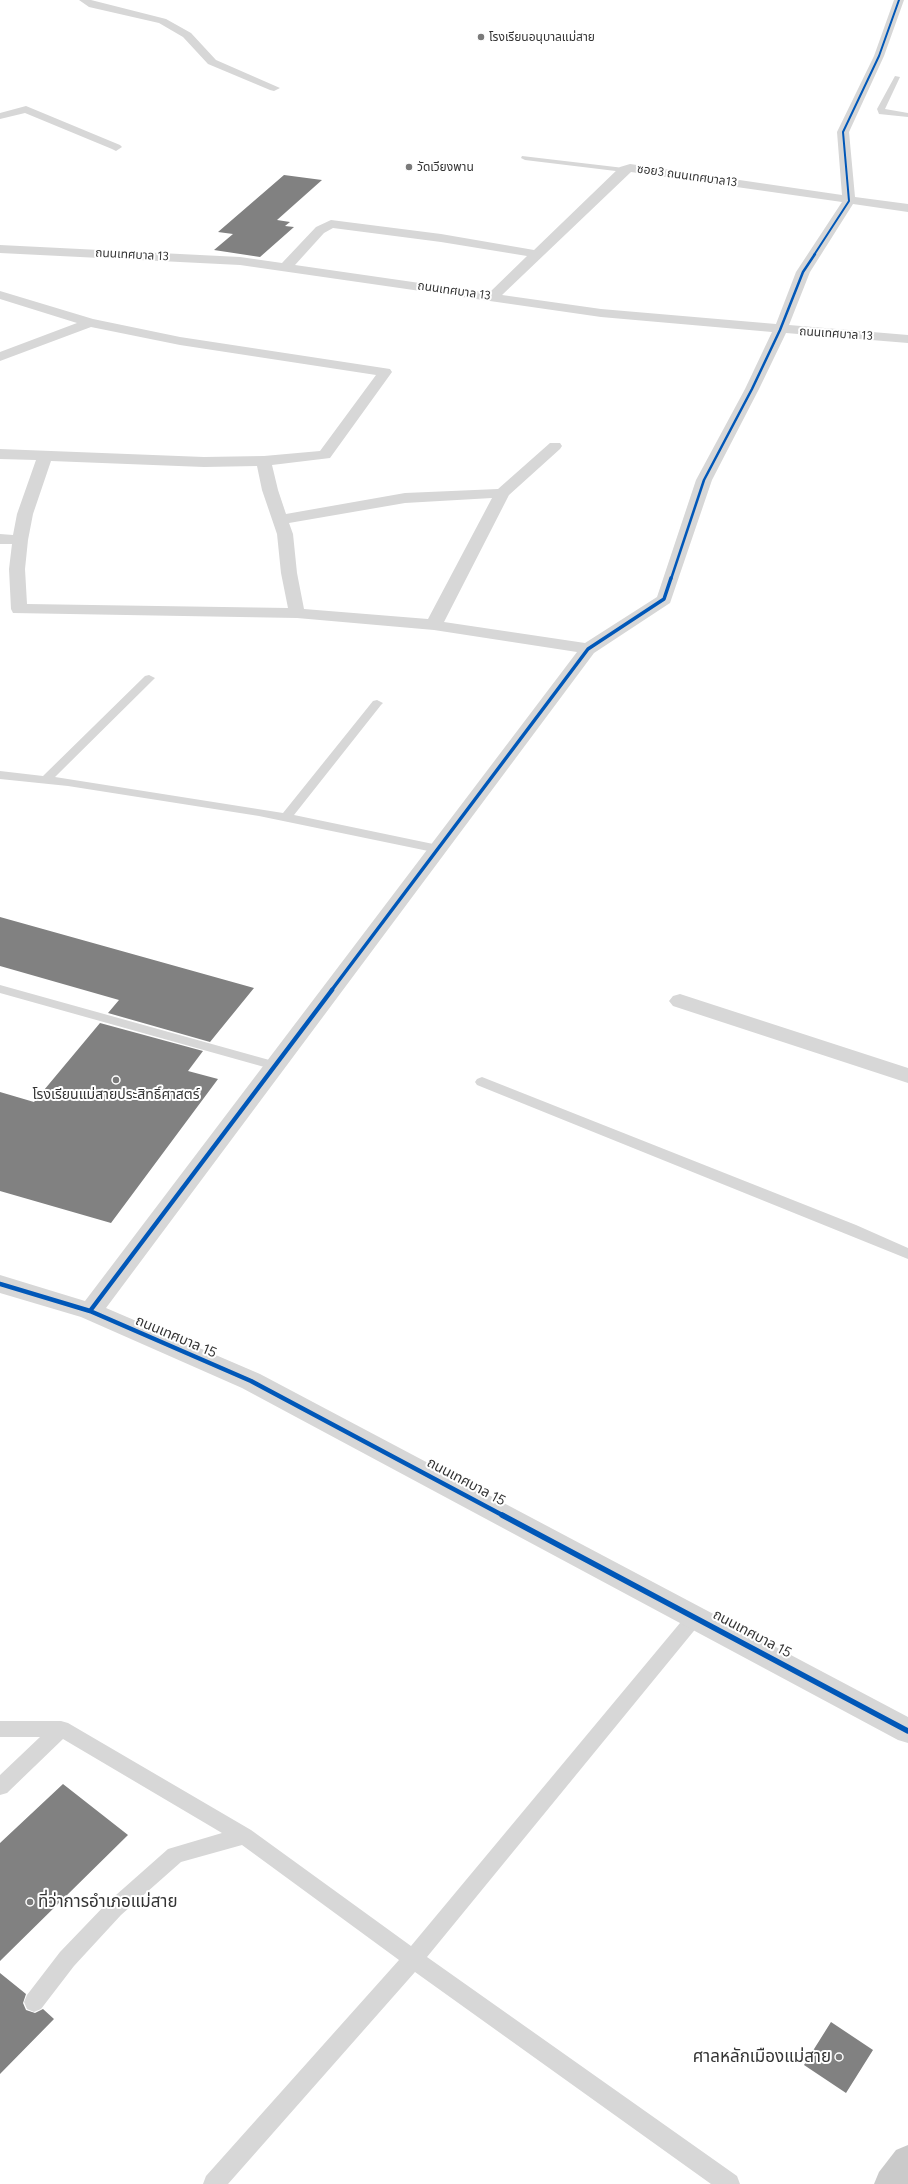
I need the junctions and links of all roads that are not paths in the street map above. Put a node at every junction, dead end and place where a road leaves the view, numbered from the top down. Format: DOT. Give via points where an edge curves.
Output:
graph roads {
  1 [pos="84,0"];
  2 [pos="899,0"];
  3 [pos="897,77"];
  4 [pos="274,88"];
  5 [pos="908,115"];
  6 [pos="0,116"];
  7 [pos="116,147"];
  8 [pos="524,158"];
  9 [pos="624,170"];
  10 [pos="849,201"];
  11 [pos="908,208"];
  12 [pos="0,237"];
  13 [pos="0,249"];
  14 [pos="28,250"];
  15 [pos="535,254"];
  16 [pos="286,267"];
  17 [pos="0,295"];
  18 [pos="492,297"];
  19 [pos="90,323"];
  20 [pos="780,330"];
  21 [pos="908,339"];
  22 [pos="0,357"];
  23 [pos="555,446"];
  24 [pos="0,454"];
  25 [pos="45,455"];
  26 [pos="264,461"];
  27 [pos="502,493"];
  28 [pos="281,520"];
  29 [pos="0,539"];
  30 [pos="20,540"];
  31 [pos="297,613"];
  32 [pos="434,625"];
  33 [pos="588,649"];
  34 [pos="149,678"];
  35 [pos="377,703"];
  36 [pos="0,774"];
  37 [pos="45,780"];
  38 [pos="286,817"];
  39 [pos="438,849"];
  40 [pos="0,989"];
  41 [pos="680,1001"];
  42 [pos="275,1066"];
  43 [pos="908,1076"];
  44 [pos="482,1082"];
  45 [pos="908,1254"];
  46 [pos="0,1284"];
  47 [pos="90,1312"];
  48 [pos="696,1616"];
  49 [pos="0,1729"];
  50 [pos="61,1729"];
  51 [pos="908,1731"];
  52 [pos="0,1787"];
  53 [pos="244,1836"];
  54 [pos="413,1959"];
  55 [pos="34,2002"];
  56 [pos="908,2162"];
  57 [pos="214,2184"];
  58 [pos="729,2184"];
  59 [pos="891,2184"];
  1 -- 4 [label="street" via="93,5 162,21 187,35 212,62"];
  2 -- 10 [label="street" via="879,56 843,132"];
  3 -- 5 [label="lane" via="881,109 882,112"];
  6 -- 7 [label="street" via="26,109"];
  8 -- 9 [label="lane"];
  9 -- 10 [label="street, ซอย3 ถนนเทศบาล13" via="644,169"];
  9 -- 15 [label="street, ซอย3 ถนนเทศบาล13"];
  10 -- 11 [label="street, ซอย3 ถนนเทศบาล13"];
  10 -- 20 [label="street" via="804,272"];
  12 -- 14 [label="street"];
  13 -- 14 [label="street, ถนนเทศบาล 13"];
  14 -- 16 [label="street, ถนนเทศบาล 13" via="240,261"];
  15 -- 16 [label="street" via="441,238 331,224 320,230"];
  15 -- 18 [label="street, ซอย3 ถนนเทศบาล13"];
  16 -- 18 [label="street, ถนนเทศบาล 13"];
  17 -- 19 [label="street"];
  18 -- 20 [label="street, ถนนเทศบาล 13" via="601,313"];
  19 -- 22 [label="street"];
  19 -- 26 [label="street" via="180,341 385,372 325,454"];
  20 -- 21 [label="street, ถนนเทศบาล 13"];
  20 -- 33 [label="street" via="704,480 664,599"];
  23 -- 27 [label="street"];
  24 -- 25 [label="street"];
  25 -- 26 [label="street" via="204,462"];
  25 -- 30 [label="street" via="25,514"];
  26 -- 28 [label="street" via="270,490"];
  27 -- 28 [label="street" via="405,498"];
  27 -- 32 [label="street"];
  28 -- 31 [label="street"];
  29 -- 30 [label="street"];
  30 -- 31 [label="street" via="17,569 19,609"];
  31 -- 32 [label="street"];
  32 -- 33 [label="street"];
  33 -- 39 [label="street"];
  34 -- 37 [label="lane"];
  35 -- 38 [label="lane"];
  36 -- 37 [label="lane"];
  37 -- 38 [label="lane"];
  38 -- 39 [label="lane"];
  39 -- 42 [label="street"];
  40 -- 42 [label="lane"];
  41 -- 43 [label="street"];
  42 -- 47 [label="street"];
  44 -- 45 [label="lane" via="844,1226"];
  46 -- 47 [label="street, ถนนเทศบาล 15"];
  47 -- 48 [label="street, ถนนเทศบาล 15" via="251,1381"];
  48 -- 51 [label="street, ถนนเทศบาล 15"];
  48 -- 54 [label="lane"];
  49 -- 50 [label="lane"];
  50 -- 52 [label="lane"];
  50 -- 53 [label="lane"];
  53 -- 54 [label="lane"];
  53 -- 55 [label="lane" via="175,1855 114,1909 67,1959"];
  54 -- 57 [label="lane"];
  54 -- 58 [label="lane"];
  56 -- 59 [label="main road"];
}
